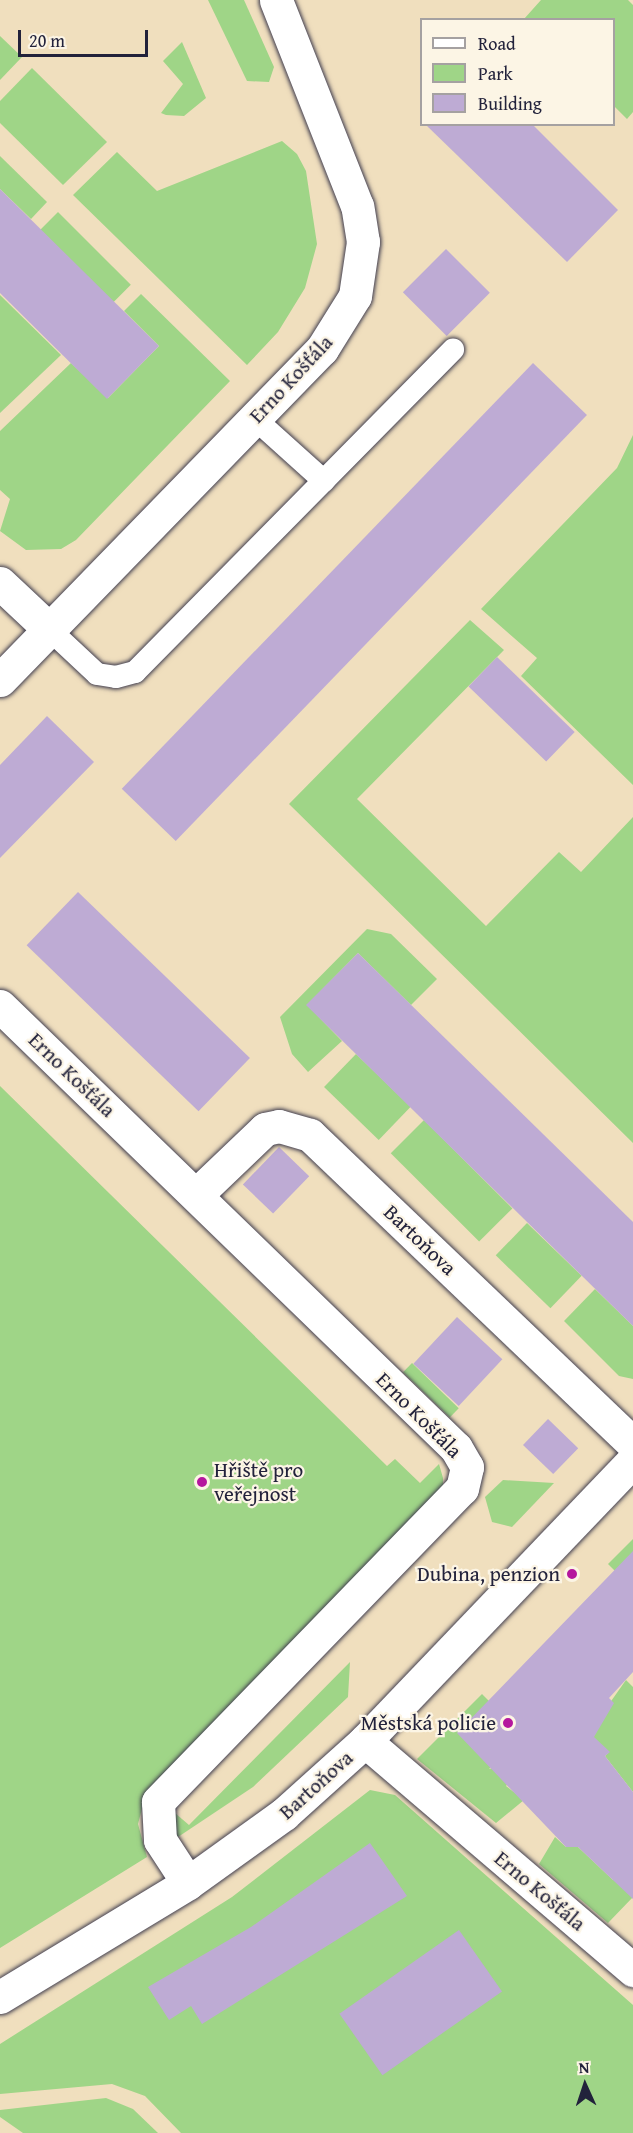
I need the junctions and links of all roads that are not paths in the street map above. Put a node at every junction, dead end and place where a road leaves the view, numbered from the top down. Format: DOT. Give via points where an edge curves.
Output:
graph roads {
  1 [pos="276,0"];
  2 [pos="453,350"];
  3 [pos="254,418"];
  4 [pos="324,481"];
  5 [pos="0,583"];
  6 [pos="50,630"];
  7 [pos="0,680"];
  8 [pos="0,1006"];
  9 [pos="196,1196"];
  10 [pos="633,1444"];
  11 [pos="633,1461"];
  12 [pos="364,1741"];
  13 [pos="188,1883"];
  14 [pos="633,1970"];
  15 [pos="0,1997"];
  1 -- 3 [label="street, Erno Košťála" via="342,158 363,242 355,296 340,324"];
  2 -- 4 [label="lane"];
  3 -- 4 [label="lane"];
  3 -- 6 [label="street, Erno Košťála"];
  4 -- 6 [label="lane" via="135,672 116,677 97,674"];
  5 -- 6 [label="street"];
  6 -- 7 [label="street, Erno Košťála"];
  8 -- 9 [label="street, Erno Košťála"];
  9 -- 10 [label="street, Bartoňova" via="265,1129 279,1126 310,1135"];
  9 -- 13 [label="street, Erno Košťála" via="456,1449 468,1467 462,1488 158,1802 160,1840"];
  11 -- 12 [label="street, Bartoňova"];
  12 -- 13 [label="street, Bartoňova" via="284,1814"];
  12 -- 14 [label="street, Erno Košťála"];
  13 -- 15 [label="street, Bartoňova"];
}
